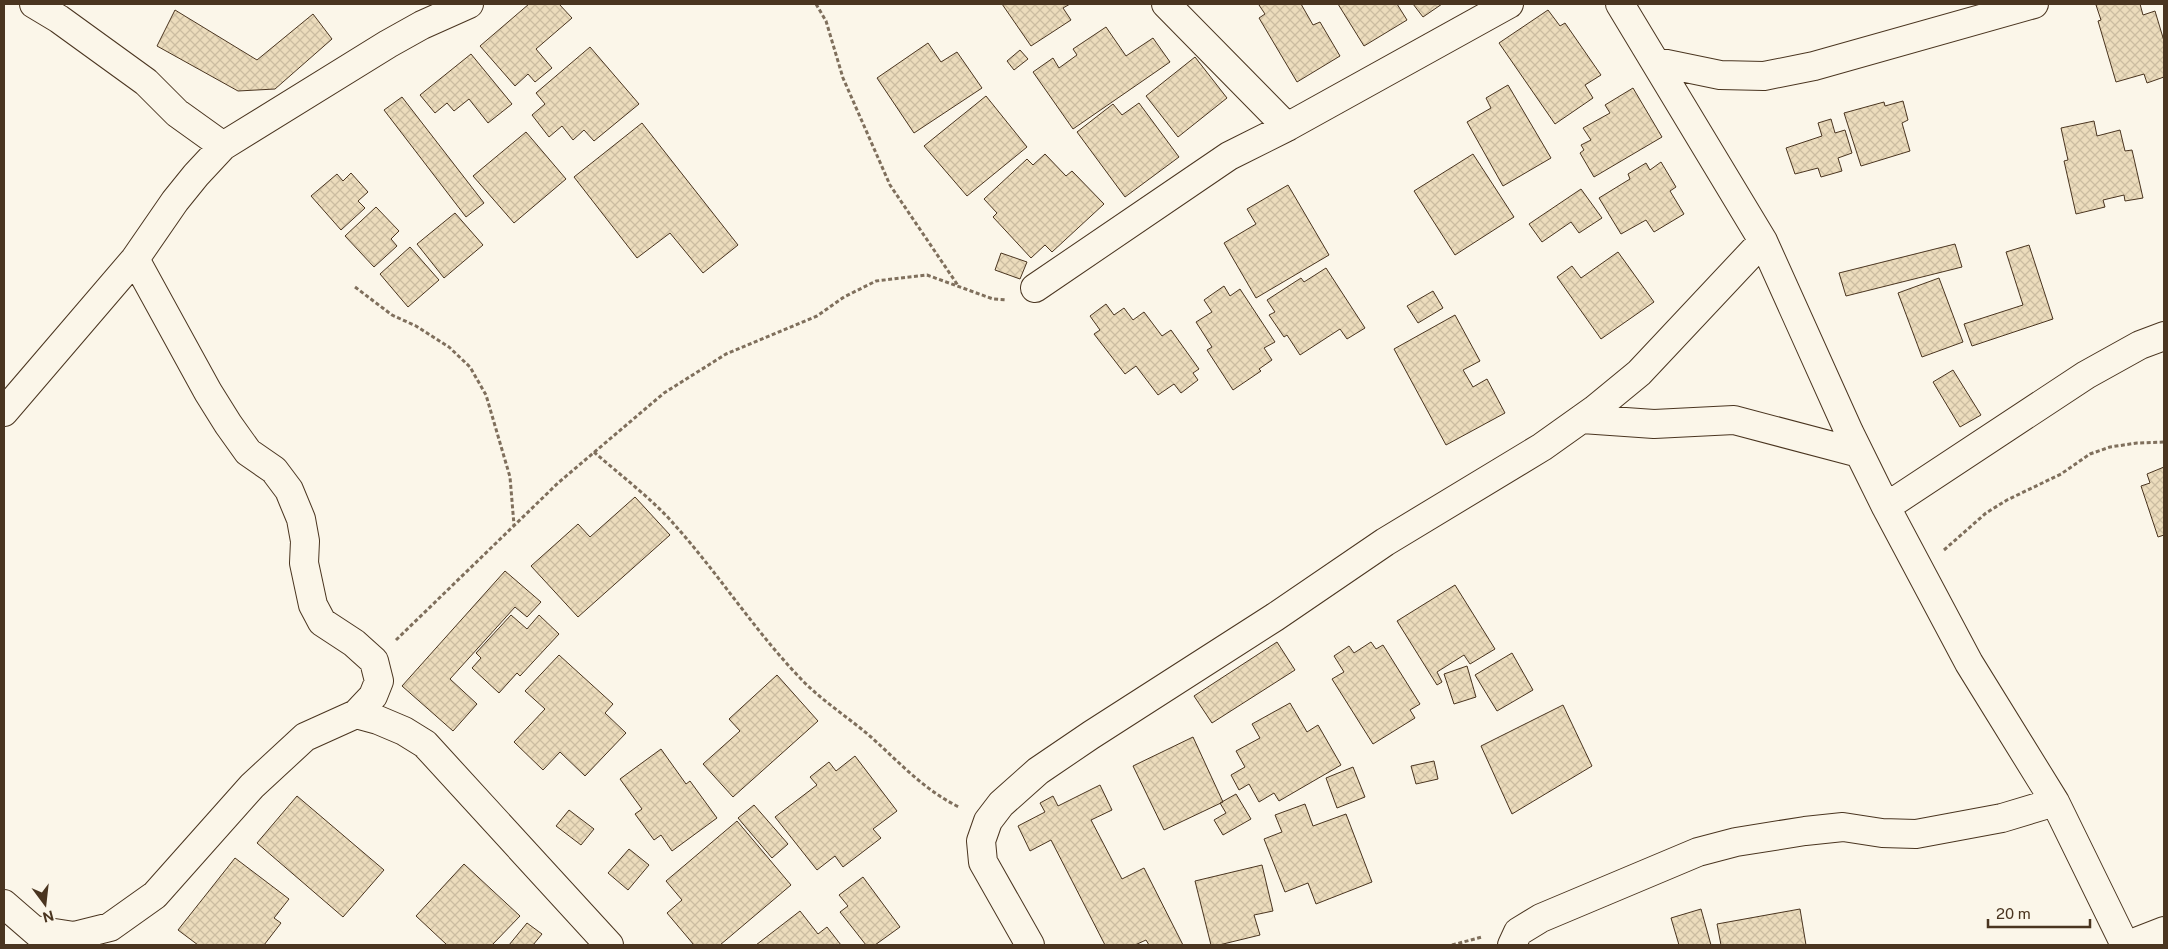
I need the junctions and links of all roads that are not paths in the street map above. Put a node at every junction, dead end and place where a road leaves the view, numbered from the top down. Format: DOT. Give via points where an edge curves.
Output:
graph roads {
  1 [pos="34,4"];
  2 [pos="469,4"];
  3 [pos="1166,4"];
  4 [pos="1510,4"];
  5 [pos="1620,4"];
  6 [pos="2034,4"];
  7 [pos="419,14"];
  8 [pos="1656,62"];
  9 [pos="1287,127"];
  10 [pos="223,146"];
  11 [pos="1763,241"];
  12 [pos="135,259"];
  13 [pos="1035,288"];
  14 [pos="2164,336"];
  15 [pos="4,412"];
  16 [pos="1582,419"];
  17 [pos="1859,452"];
  18 [pos="1886,507"];
  19 [pos="356,714"];
  20 [pos="2055,802"];
  21 [pos="4,904"];
  22 [pos="2164,931"];
  23 [pos="43,938"];
  24 [pos="609,945"];
  25 [pos="1030,945"];
  26 [pos="1512,945"];
  27 [pos="2126,945"];
  1 -- 10 [label="street" via="146,82 177,113"];
  2 -- 7 [label="street"];
  3 -- 9 [label="street"];
  4 -- 9 [label="street"];
  5 -- 8 [label="street"];
  6 -- 8 [label="street" via="1814,66 1764,76 1720,76"];
  7 -- 10 [label="street" via="388,44"];
  8 -- 11 [label="street"];
  9 -- 13 [label="street" via="1229,156"];
  10 -- 12 [label="street" via="180,194"];
  11 -- 16 [label="street" via="1640,372"];
  11 -- 17 [label="street"];
  12 -- 15 [label="street"];
  12 -- 19 [label="street" via="228,424 248,452 274,470 289,490 301,519 304,563 313,605 322,622 374,661 378,681 373,696"];
  14 -- 18 [label="street" via="2140,345 2086,376"];
  16 -- 17 [label="street" via="1654,424 1734,420"];
  16 -- 25 [label="street" via="1385,542 1038,770 1001,804 988,821 981,841 984,862"];
  17 -- 18 [label="street"];
  18 -- 20 [label="street" via="1969,664"];
  19 -- 23 [label="street" via="304,737 252,786 155,894 110,927 74,936"];
  19 -- 24 [label="street" via="404,731 425,744"];
  20 -- 26 [label="street" via="2002,818 1916,834 1824,829 1736,842 1698,852 1541,918 1518,932"];
  20 -- 27 [label="street"];
  21 -- 23 [label="street"];
  22 -- 27 [label="street"];
}
